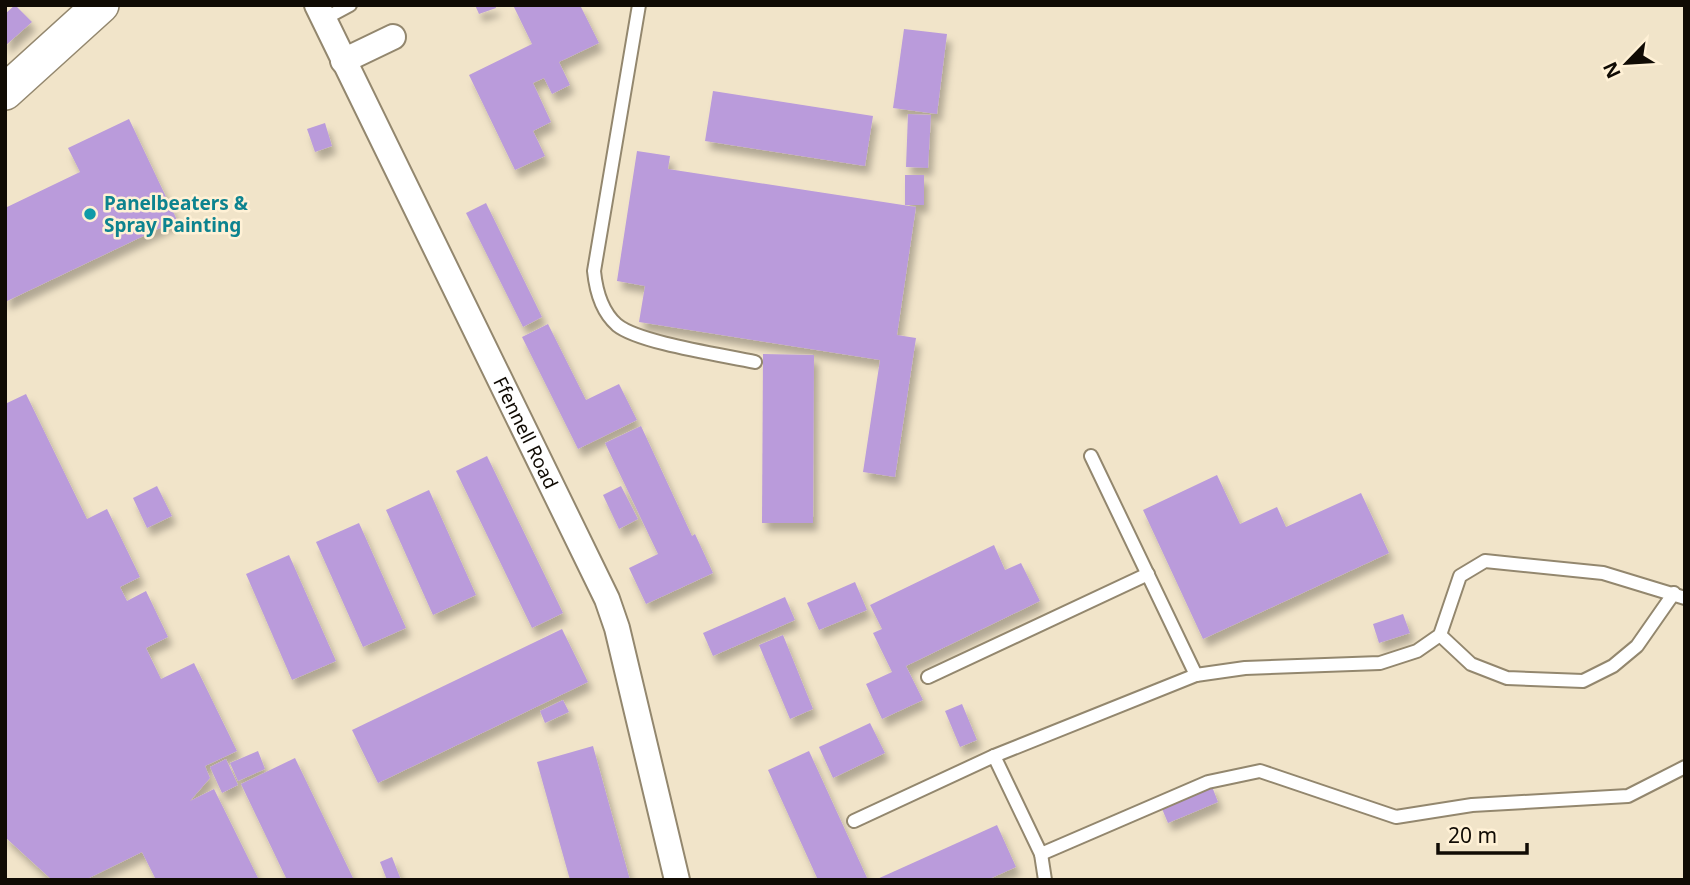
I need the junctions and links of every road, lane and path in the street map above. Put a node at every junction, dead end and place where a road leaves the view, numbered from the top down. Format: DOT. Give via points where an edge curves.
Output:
graph roads {
  1 [pos="101,5"];
  2 [pos="350,5"];
  3 [pos="639,5"];
  4 [pos="320,12"];
  5 [pos="393,37"];
  6 [pos="343,61"];
  7 [pos="5,92"];
  8 [pos="755,362"];
  9 [pos="1091,456"];
  10 [pos="1148,574"];
  11 [pos="1680,595"];
  12 [pos="1440,635"];
  13 [pos="1196,675"];
  14 [pos="928,677"];
  15 [pos="994,756"];
  16 [pos="1685,767"];
  17 [pos="854,821"];
  18 [pos="1041,854"];
  19 [pos="677,880"];
  20 [pos="1045,880"];
  1 -- 7 [label="main road"];
  2 -- 4 [label="lane"];
  3 -- 8 [label="lane" via="594,271 596,291 617,325 638,336"];
  4 -- 6 [label="street, Ffennell Road"];
  5 -- 6 [label="street"];
  6 -- 19 [label="street, Ffennell Road" via="607,599"];
  9 -- 10 [label="lane"];
  10 -- 13 [label="lane"];
  10 -- 14 [label="lane"];
  11 -- 12 [label="lane" via="1637,646 1613,666 1583,681 1507,678 1471,664"];
  11 -- 12 [label="lane" via="1603,573 1485,561 1460,576"];
  12 -- 13 [label="lane" via="1417,652 1380,663 1245,668"];
  13 -- 15 [label="lane"];
  15 -- 17 [label="lane"];
  15 -- 18 [label="lane"];
  16 -- 18 [label="lane" via="1628,796 1472,805 1396,817 1260,771 1208,782"];
  18 -- 20 [label="lane"];
}
